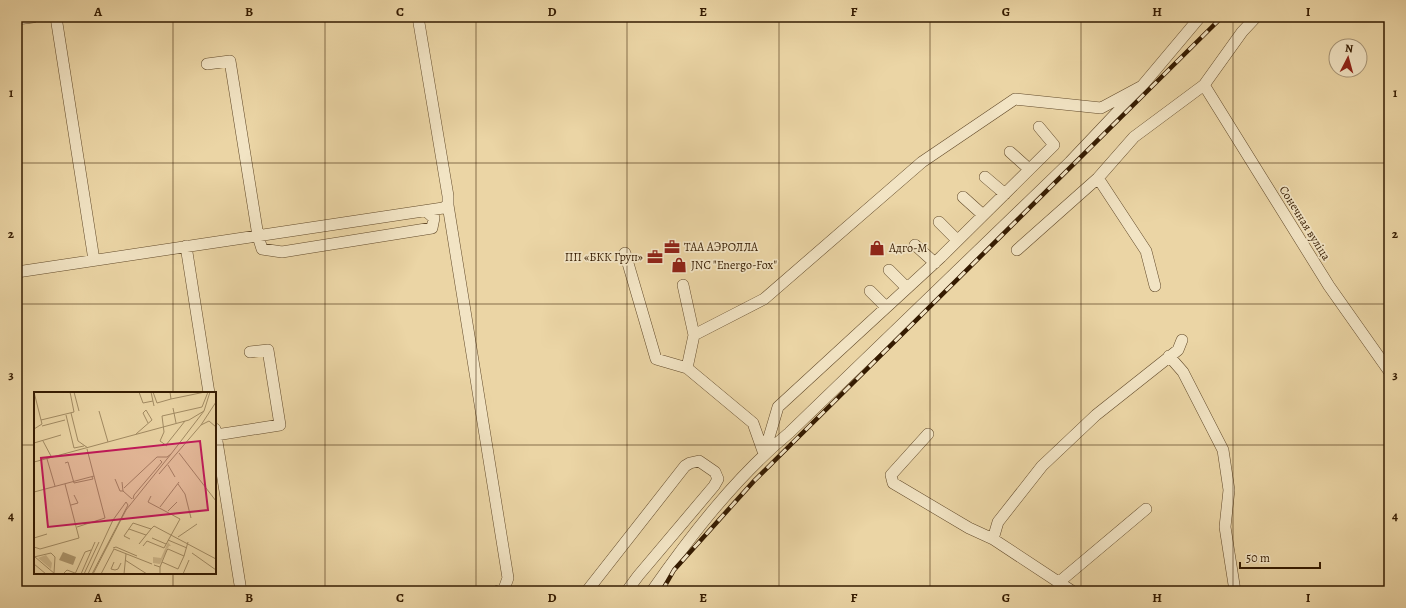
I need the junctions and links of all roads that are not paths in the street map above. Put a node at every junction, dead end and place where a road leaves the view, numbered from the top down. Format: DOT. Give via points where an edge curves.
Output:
graph roads {
  1 [pos="33,17"];
  2 [pos="56,17"];
  3 [pos="418,17"];
  4 [pos="1200,17"];
  5 [pos="1256,17"];
  6 [pos="20,18"];
  7 [pos="207,64"];
  8 [pos="1204,85"];
  9 [pos="1142,86"];
  10 [pos="1038,127"];
  11 [pos="1010,152"];
  12 [pos="1030,169"];
  13 [pos="985,176"];
  14 [pos="1098,178"];
  15 [pos="1005,194"];
  16 [pos="963,196"];
  17 [pos="448,205"];
  18 [pos="426,211"];
  19 [pos="983,215"];
  20 [pos="939,222"];
  21 [pos="258,236"];
  22 [pos="957,240"];
  23 [pos="916,245"];
  24 [pos="186,246"];
  25 [pos="1017,250"];
  26 [pos="625,253"];
  27 [pos="94,260"];
  28 [pos="935,263"];
  29 [pos="889,270"];
  30 [pos="17,272"];
  31 [pos="683,285"];
  32 [pos="1155,286"];
  33 [pos="907,288"];
  34 [pos="870,291"];
  35 [pos="886,307"];
  36 [pos="694,335"];
  37 [pos="1182,340"];
  38 [pos="250,352"];
  39 [pos="1169,356"];
  40 [pos="687,368"];
  41 [pos="1389,371"];
  42 [pos="209,392"];
  43 [pos="216,432"];
  44 [pos="928,434"];
  45 [pos="764,454"];
  46 [pos="1146,509"];
  47 [pos="993,539"];
  48 [pos="1058,583"];
  49 [pos="241,591"];
  50 [pos="498,591"];
  51 [pos="587,591"];
  52 [pos="627,591"];
  53 [pos="652,591"];
  54 [pos="1072,591"];
  55 [pos="1236,591"];
  1 -- 6 [label="street"];
  2 -- 27 [label="street"];
  3 -- 17 [label="street"];
  4 -- 9 [label="street"];
  5 -- 8 [label="street" via="1242,32"];
  7 -- 21 [label="street" via="230,61"];
  8 -- 14 [label="street" via="1134,137"];
  8 -- 41 [label="street, Сонечная вуліца" via="1329,286"];
  9 -- 36 [label="street" via="1101,108 1015,99 922,162 764,299"];
  9 -- 45 [label="street" via="1070,162 789,434"];
  10 -- 12 [label="street" via="1054,145"];
  11 -- 12 [label="street"];
  12 -- 15 [label="street"];
  13 -- 15 [label="street"];
  14 -- 25 [label="street"];
  14 -- 32 [label="street" via="1146,251"];
  15 -- 19 [label="street"];
  16 -- 19 [label="street"];
  17 -- 18 [label="street"];
  17 -- 50 [label="street" via="508,578 504,589"];
  18 -- 21 [label="street"];
  18 -- 21 [label="street" via="434,218 432,228 282,252 262,249"];
  19 -- 22 [label="street"];
  20 -- 22 [label="street"];
  21 -- 24 [label="street"];
  22 -- 28 [label="street"];
  23 -- 28 [label="street"];
  24 -- 27 [label="street"];
  24 -- 42 [label="street"];
  26 -- 40 [label="street" via="656,359"];
  27 -- 30 [label="street"];
  28 -- 33 [label="street"];
  29 -- 33 [label="street"];
  31 -- 36 [label="street"];
  33 -- 35 [label="street"];
  34 -- 35 [label="street"];
  35 -- 45 [label="street" via="778,407"];
  36 -- 40 [label="street"];
  37 -- 39 [label="street" via="1178,350"];
  38 -- 43 [label="street" via="268,350 280,425"];
  39 -- 47 [label="street" via="1096,415 1042,466 998,522"];
  39 -- 55 [label="street" via="1183,372 1223,450 1230,490 1224,527"];
  40 -- 45 [label="street" via="753,423"];
  43 -- 49 [label="street"];
  44 -- 47 [label="street" via="891,475 893,483 969,528"];
  45 -- 53 [label="street" via="706,520"];
  46 -- 48 [label="street"];
  47 -- 48 [label="street"];
  48 -- 54 [label="street"];
  51 -- 52 [label="street" via="685,466 699,460 715,472 718,479"];
}
